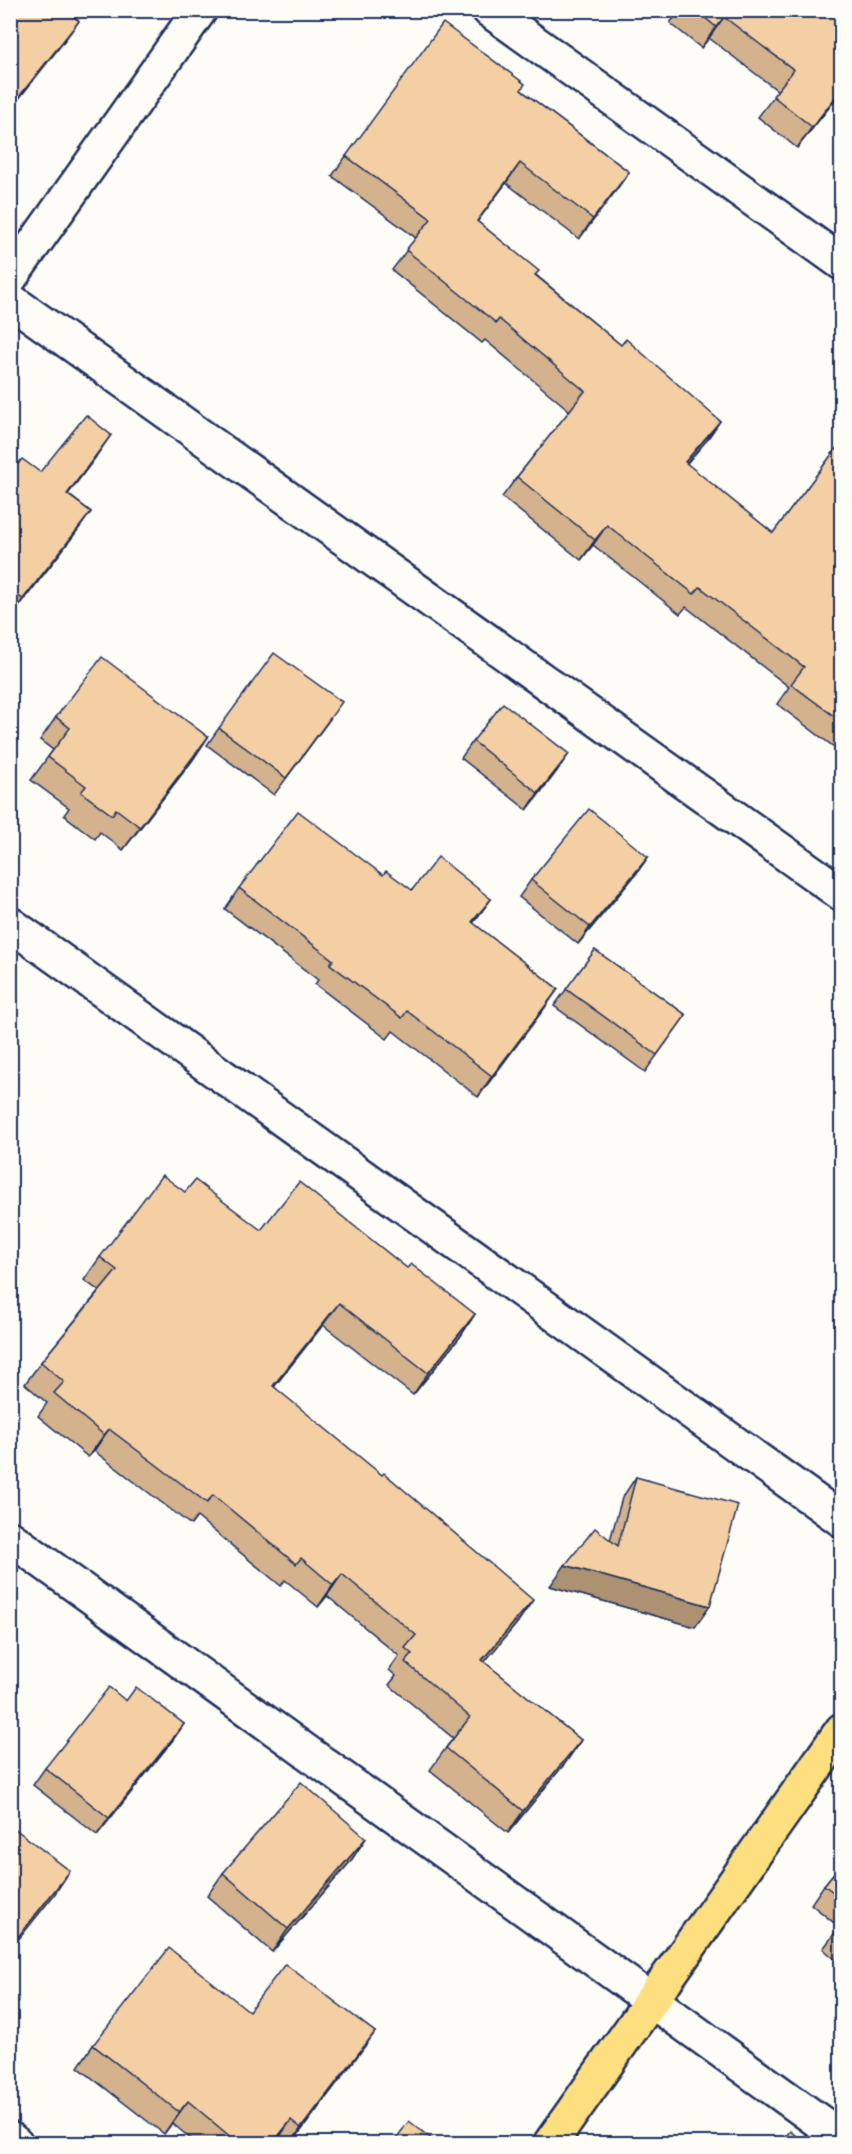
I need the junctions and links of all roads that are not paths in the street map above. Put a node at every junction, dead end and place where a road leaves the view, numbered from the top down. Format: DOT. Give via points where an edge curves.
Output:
graph roads {
  1 [pos="200,10"];
  2 [pos="489,10"];
  3 [pos="842,263"];
  4 [pos="10,278"];
  5 [pos="10,300"];
  6 [pos="842,894"];
  7 [pos="10,924"];
  8 [pos="842,1520"];
  9 [pos="10,1538"];
  10 [pos="842,1730"];
  11 [pos="651,2000"];
  12 [pos="842,2138"];
  13 [pos="10,2139"];
  14 [pos="16,2144"];
  15 [pos="550,2144"];
  1 -- 4 [label="street"];
  2 -- 3 [label="street"];
  5 -- 6 [label="street"];
  7 -- 8 [label="street"];
  9 -- 11 [label="street"];
  10 -- 11 [label="main road"];
  11 -- 12 [label="street"];
  11 -- 15 [label="main road"];
  13 -- 14 [label="street"];
}
